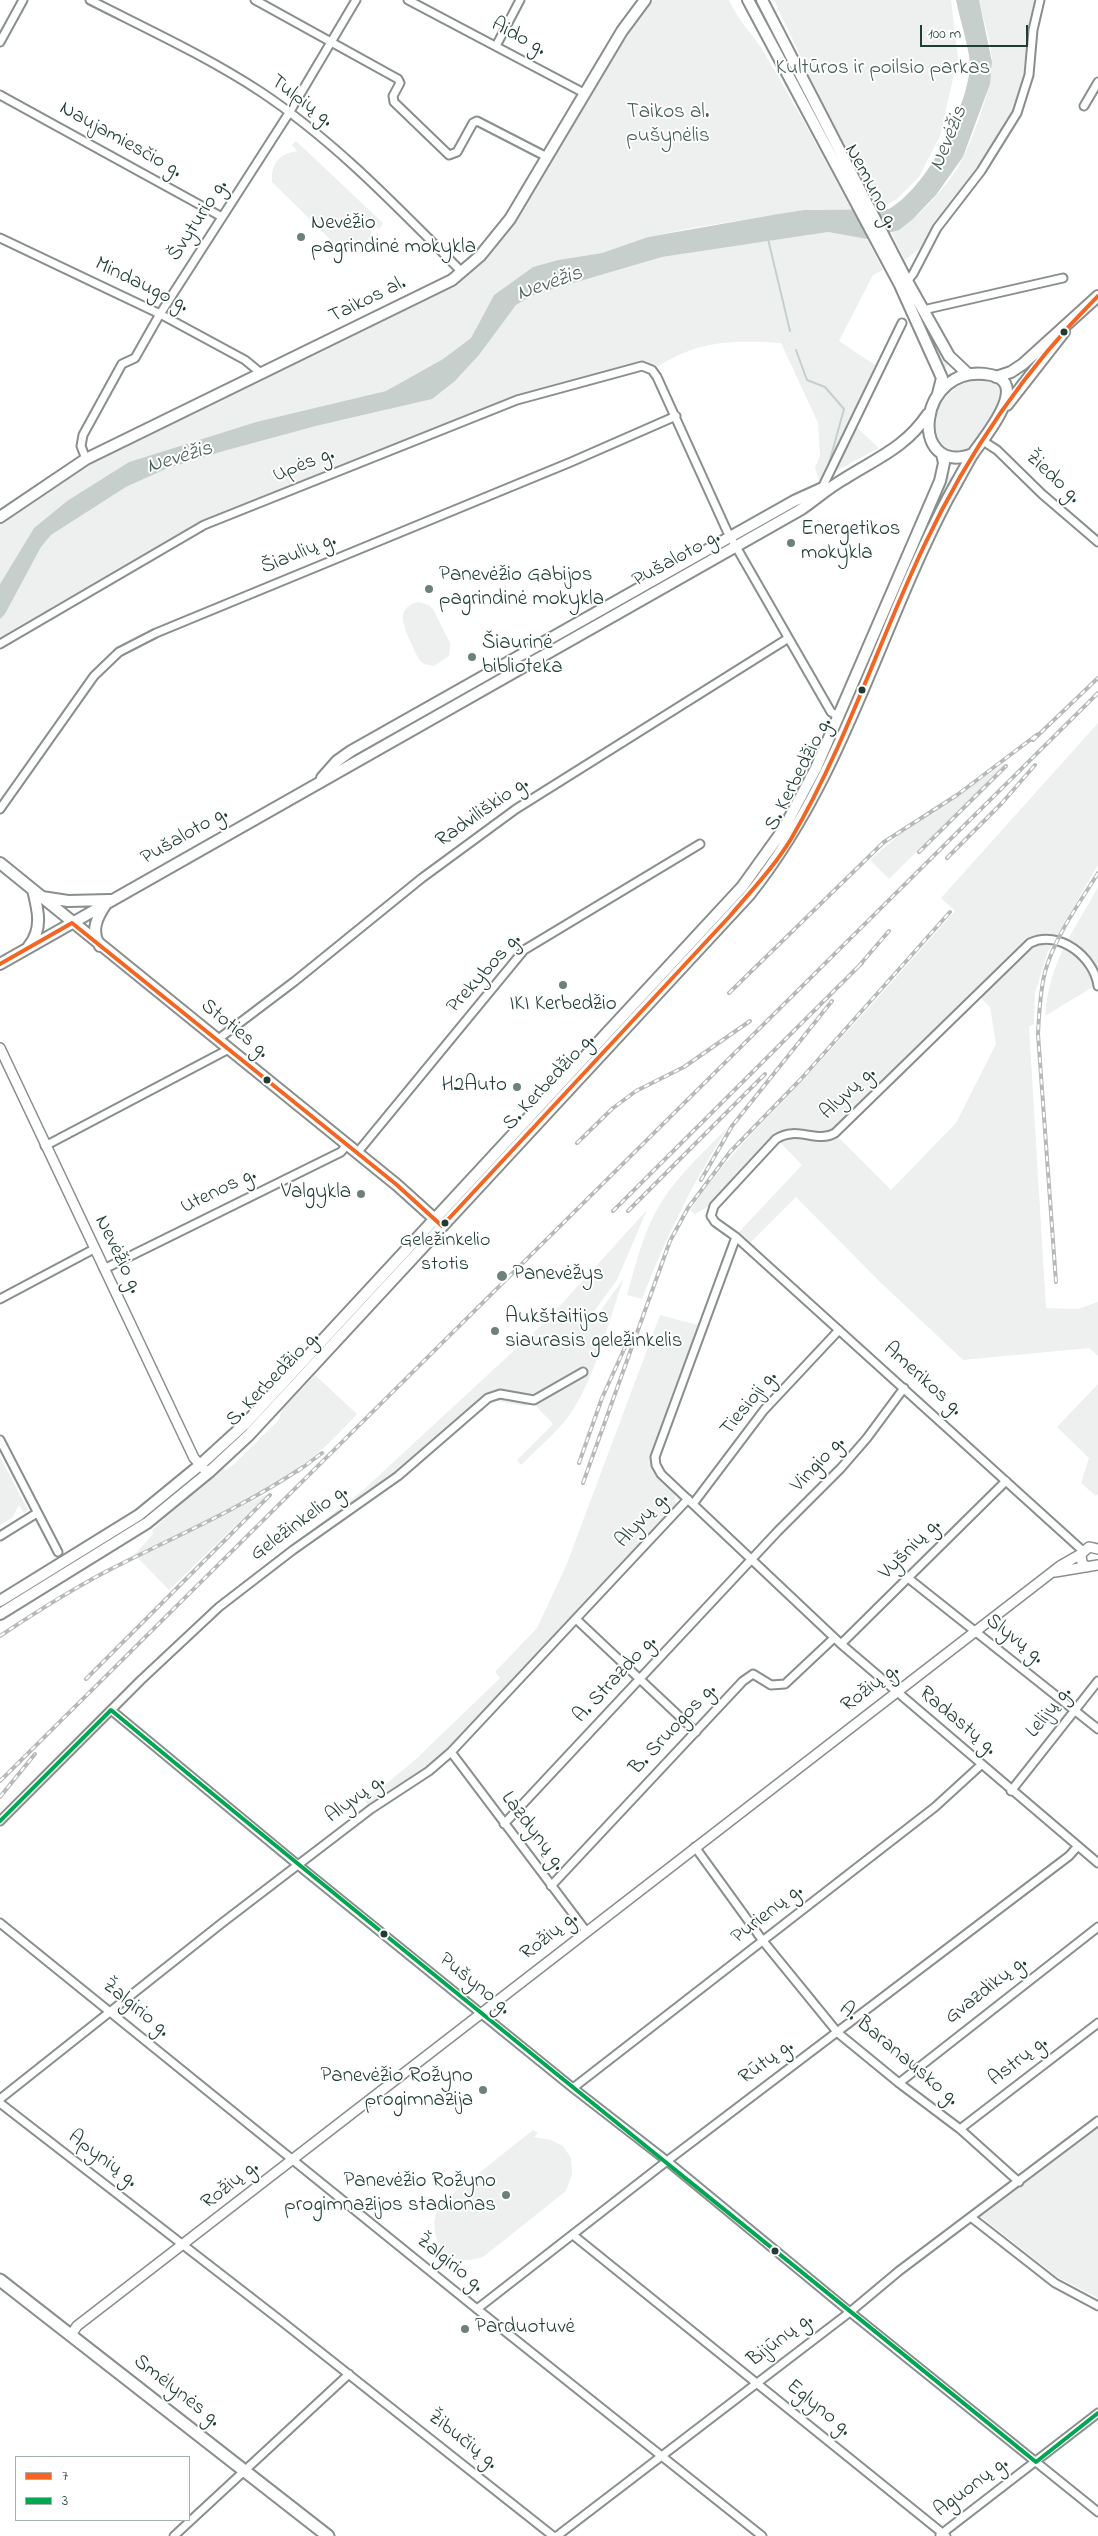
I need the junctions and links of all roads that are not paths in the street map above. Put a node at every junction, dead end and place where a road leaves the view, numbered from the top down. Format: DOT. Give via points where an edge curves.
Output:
graph roads {
  1 [pos="23,0"];
  2 [pos="90,0"];
  3 [pos="255,0"];
  4 [pos="356,0"];
  5 [pos="408,0"];
  6 [pos="520,0"];
  7 [pos="645,0"];
  8 [pos="748,0"];
  9 [pos="762,0"];
  10 [pos="1040,0"];
  11 [pos="0,42"];
  12 [pos="331,42"];
  13 [pos="496,46"];
  14 [pos="1098,82"];
  15 [pos="584,94"];
  16 [pos="0,95"];
  17 [pos="1084,106"];
  18 [pos="289,113"];
  19 [pos="825,132"];
  20 [pos="547,157"];
  21 [pos="222,217"];
  22 [pos="0,238"];
  23 [pos="462,272"];
  24 [pos="1063,278"];
  25 [pos="903,283"];
  26 [pos="1098,296"];
  27 [pos="923,310"];
  28 [pos="160,314"];
  29 [pos="902,323"];
  30 [pos="1070,324"];
  31 [pos="262,374"];
  32 [pos="968,374"];
  33 [pos="996,376"];
  34 [pos="936,396"];
  35 [pos="1003,410"];
  36 [pos="928,413"];
  37 [pos="676,416"];
  38 [pos="932,441"];
  39 [pos="983,441"];
  40 [pos="905,442"];
  41 [pos="942,454"];
  42 [pos="973,454"];
  43 [pos="86,459"];
  44 [pos="842,480"];
  45 [pos="822,488"];
  46 [pos="0,517"];
  47 [pos="730,536"];
  48 [pos="1098,542"];
  49 [pos="736,548"];
  50 [pos="787,639"];
  51 [pos="870,642"];
  52 [pos="0,644"];
  53 [pos="880,647"];
  54 [pos="838,716"];
  55 [pos="317,784"];
  56 [pos="0,809"];
  57 [pos="700,844"];
  58 [pos="0,864"];
  59 [pos="36,893"];
  60 [pos="110,901"];
  61 [pos="72,923"];
  62 [pos="101,947"];
  63 [pos="27,948"];
  64 [pos="0,964"];
  65 [pos="1098,986"];
  66 [pos="641,996"];
  67 [pos="649,1003"];
  68 [pos="217,1040"];
  69 [pos="0,1048"];
  70 [pos="229,1049"];
  71 [pos="567,1076"];
  72 [pos="575,1084"];
  73 [pos="45,1146"];
  74 [pos="347,1146"];
  75 [pos="357,1153"];
  76 [pos="438,1222"];
  77 [pos="736,1237"];
  78 [pos="94,1249"];
  79 [pos="104,1269"];
  80 [pos="0,1299"];
  81 [pos="839,1330"];
  82 [pos="583,1372"];
  83 [pos="904,1388"];
  84 [pos="0,1440"];
  85 [pos="200,1465"];
  86 [pos="208,1474"];
  87 [pos="1006,1481"];
  88 [pos="691,1502"];
  89 [pos="38,1513"];
  90 [pos="0,1536"];
  91 [pos="1091,1549"];
  92 [pos="58,1552"];
  93 [pos="752,1560"];
  94 [pos="1098,1566"];
  95 [pos="1087,1567"];
  96 [pos="1055,1572"];
  97 [pos="908,1578"];
  98 [pos="0,1601"];
  99 [pos="0,1614"];
  100 [pos="576,1619"];
  101 [pos="975,1632"];
  102 [pos="834,1638"];
  103 [pos="841,1644"];
  104 [pos="640,1680"];
  105 [pos="1098,1681"];
  106 [pos="895,1692"];
  107 [pos="111,1710"];
  108 [pos="1075,1710"];
  109 [pos="1098,1729"];
  110 [pos="696,1732"];
  111 [pos="452,1752"];
  112 [pos="980,1765"];
  113 [pos="1011,1791"];
  114 [pos="0,1821"];
  115 [pos="504,1824"];
  116 [pos="1078,1846"];
  117 [pos="695,1847"];
  118 [pos="1098,1863"];
  119 [pos="298,1865"];
  120 [pos="551,1886"];
  121 [pos="0,1923"];
  122 [pos="1098,1927"];
  123 [pos="586,1931"];
  124 [pos="763,1941"];
  125 [pos="111,2012"];
  126 [pos="481,2014"];
  127 [pos="1098,2023"];
  128 [pos="838,2033"];
  129 [pos="899,2083"];
  130 [pos="574,2088"];
  131 [pos="0,2099"];
  132 [pos="0,2103"];
  133 [pos="1098,2121"];
  134 [pos="960,2129"];
  135 [pos="293,2160"];
  136 [pos="667,2161"];
  137 [pos="1019,2182"];
  138 [pos="972,2218"];
  139 [pos="573,2235"];
  140 [pos="184,2245"];
  141 [pos="0,2280"];
  142 [pos="1098,2306"];
  143 [pos="477,2309"];
  144 [pos="850,2312"];
  145 [pos="71,2334"];
  146 [pos="349,2374"];
  147 [pos="756,2382"];
  148 [pos="1098,2413"];
  149 [pos="663,2456"];
  150 [pos="1036,2462"];
  151 [pos="245,2470"];
  152 [pos="1098,2512"];
  153 [pos="942,2535"];
  154 [pos="174,2536"];
  155 [pos="328,2536"];
  156 [pos="553,2536"];
  157 [pos="557,2536"];
  158 [pos="762,2536"];
  1 -- 11 [label="street"];
  2 -- 18 [label="street, Tulpių g." via="231,74"];
  3 -- 12 [label="street"];
  4 -- 12 [label="street, Švyturio g."];
  5 -- 13 [label="street, Aido g."];
  6 -- 13 [label="street"];
  7 -- 15 [label="main road, Taikos al." via="622,30"];
  8 -- 19 [label="main road, Nemuno g."];
  9 -- 19 [label="main road, Nemuno g."];
  10 -- 25 [label="street" via="1033,30 1030,75 1017,113 981,171 937,228 913,274"];
  12 -- 18 [label="street, Švyturio g."];
  12 -- 20 [label="street" via="398,79 400,83 393,96 394,102 449,155 457,152 476,121"];
  13 -- 15 [label="street, Aido g."];
  14 -- 17 [label="street"];
  15 -- 20 [label="main road, Taikos al."];
  16 -- 21 [label="street, Naujamiesčio g."];
  18 -- 21 [label="street, Švyturio g."];
  18 -- 23 [label="street, Tulpių g." via="355,167"];
  19 -- 25 [label="main road, Nemuno g."];
  20 -- 23 [label="main road, Taikos al." via="498,236"];
  21 -- 28 [label="street, Švyturio g."];
  22 -- 28 [label="street, Mindaugo g."];
  23 -- 31 [label="main road, Taikos al." via="443,285"];
  24 -- 27 [label="street"];
  25 -- 27 [label="main road, Nemuno g."];
  25 -- 34 [label="main road, Nemuno g." via="942,378"];
  26 -- 30 [label="main road"];
  27 -- 32 [label="main road, Nemuno g." via="949,356"];
  28 -- 31 [label="street, Mindaugo g." via="245,360"];
  28 -- 43 [label="street, Švyturio g." via="135,358 122,364 84,436 81,446"];
  29 -- 45 [label="street"];
  30 -- 33 [label="main road" via="1023,364"];
  30 -- 35 [label="main road"];
  31 -- 43 [label="main road, Taikos al."];
  32 -- 33 [label="main road"];
  32 -- 34 [label="main road"];
  33 -- 35 [label="main road" via="1006,390"];
  34 -- 36 [label="main road"];
  35 -- 39 [label="main road"];
  36 -- 38 [label="main road"];
  36 -- 40 [label="main road, Pušaloto g."];
  37 -- 47 [label="street"];
  37 -- 52 [label="street, Upės g." via="657,377 652,370 642,366 517,400 204,525"];
  37 -- 56 [label="street, Šiaulių g." via="156,633 119,652 94,676"];
  38 -- 40 [label="main road, Pušaloto g." via="920,438"];
  38 -- 41 [label="main road"];
  39 -- 42 [label="main road"];
  39 -- 48 [label="street, Žiedo g."];
  40 -- 44 [label="main road, Pušaloto g."];
  41 -- 42 [label="main road" via="956,458"];
  41 -- 51 [label="main road, S. Kerbedžio g." via="944,463 940,481"];
  42 -- 53 [label="main road, S. Kerbedžio g." via="932,528"];
  43 -- 46 [label="main road, Taikos al."];
  44 -- 45 [label="main road, Pušaloto g."];
  44 -- 49 [label="main road, Pušaloto g." via="800,510"];
  45 -- 47 [label="main road, Pušaloto g."];
  47 -- 49 [label="street"];
  47 -- 55 [label="main road, Pušaloto g." via="351,751 337,761"];
  49 -- 50 [label="street"];
  49 -- 55 [label="main road, Pušaloto g."];
  50 -- 54 [label="street" via="831,712"];
  50 -- 68 [label="street, Radviliškio g." via="493,825"];
  51 -- 53 [label="main road"];
  51 -- 54 [label="main road, S. Kerbedžio g."];
  53 -- 67 [label="main road, S. Kerbedžio g." via="817,792 790,840 749,895"];
  54 -- 66 [label="main road, S. Kerbedžio g." via="800,800 759,865"];
  55 -- 60 [label="main road, Pušaloto g."];
  57 -- 75 [label="street, Prekybos g." via="524,950"];
  58 -- 59 [label="main road, Stoties g."];
  59 -- 60 [label="main road" via="68,900"];
  59 -- 61 [label="main road, Stoties g."];
  59 -- 63 [label="main road" via="37,933"];
  60 -- 61 [label="main road, Pušaloto g."];
  60 -- 62 [label="main road" via="95,925"];
  61 -- 62 [label="main road, Stoties g."];
  61 -- 63 [label="main road, Pušaloto g."];
  62 -- 68 [label="main road, Stoties g."];
  63 -- 64 [label="main road, Pušaloto g."];
  65 -- 77 [label="street, Alyvų g." via="1093,970 1070,945 1046,938 1030,943 835,1133 823,1137 796,1132 776,1139 714,1206 711,1216 715,1222"];
  66 -- 67 [label="main road"];
  66 -- 71 [label="main road, S. Kerbedžio g."];
  67 -- 72 [label="main road, S. Kerbedžio g."];
  68 -- 70 [label="main road, Stoties g."];
  69 -- 73 [label="street, Nevėžio g."];
  70 -- 73 [label="street"];
  70 -- 74 [label="main road, Stoties g."];
  71 -- 72 [label="main road"];
  71 -- 76 [label="main road, S. Kerbedžio g."];
  72 -- 76 [label="main road, S. Kerbedžio g."];
  73 -- 78 [label="street, Nevėžio g."];
  74 -- 75 [label="main road, Stoties g."];
  74 -- 79 [label="street, Utenos g." via="341,1152"];
  75 -- 76 [label="main road, Stoties g."];
  76 -- 85 [label="main road, S. Kerbedžio g." via="272,1397"];
  76 -- 86 [label="main road, S. Kerbedžio g." via="267,1417"];
  77 -- 81 [label="street, Amerikos g."];
  77 -- 88 [label="street, Alyvų g." via="655,1457 658,1470"];
  78 -- 79 [label="street, Nevėžio g."];
  78 -- 80 [label="street"];
  79 -- 85 [label="street, Nevėžio g."];
  81 -- 83 [label="street, Amerikos g."];
  81 -- 88 [label="street, Tiesioji g." via="764,1410"];
  82 -- 107 [label="street, Geležinkelio g." via="534,1400 500,1394 488,1398 398,1476 219,1607"];
  83 -- 87 [label="street, Amerikos g."];
  83 -- 93 [label="street, Vingio g." via="856,1452"];
  84 -- 89 [label="street"];
  85 -- 86 [label="street, Nevėžio g."];
  85 -- 98 [label="main road, S. Kerbedžio g." via="123,1526"];
  86 -- 99 [label="main road, S. Kerbedžio g." via="126,1537"];
  87 -- 91 [label="street, Amerikos g."];
  87 -- 97 [label="street, Vyšnių g."];
  88 -- 93 [label="street, Radastų g."];
  88 -- 100 [label="street, Alyvų g."];
  89 -- 90 [label="street"];
  89 -- 92 [label="street"];
  91 -- 95 [label="street" via="1081,1560"];
  91 -- 96 [label="street, Rožių g." via="1066,1561"];
  93 -- 102 [label="street, Radastų g."];
  93 -- 104 [label="street, A. Strazdo g."];
  94 -- 95 [label="street, Rožių g."];
  95 -- 96 [label="street, Rožių g."];
  96 -- 101 [label="street, Rožių g."];
  97 -- 101 [label="street, Slyvų g."];
  97 -- 103 [label="street, Vyšnių g."];
  100 -- 104 [label="street"];
  100 -- 111 [label="street, Alyvų g."];
  101 -- 106 [label="street, Rožių g."];
  101 -- 108 [label="street, Slyvų g."];
  102 -- 103 [label="street, Radastų g."];
  102 -- 110 [label="street, B. Sruogos g." via="785,1684 771,1685 753,1674"];
  103 -- 106 [label="street, Radastų g."];
  104 -- 110 [label="street"];
  104 -- 115 [label="street, A. Strazdo g."];
  105 -- 108 [label="street, Lelijų g."];
  106 -- 112 [label="street, Radastų g."];
  106 -- 117 [label="street, Rožių g."];
  107 -- 114 [label="street, Geležinkelio g."];
  107 -- 119 [label="street, Pušyno g."];
  108 -- 109 [label="street, Slyvų g."];
  108 -- 113 [label="street, Lelijų g."];
  110 -- 120 [label="street, B. Sruogos g."];
  111 -- 115 [label="street, Lazdynų g."];
  111 -- 119 [label="street, Alyvų g."];
  112 -- 113 [label="street, Radastų g."];
  112 -- 124 [label="street, Purienų g." via="935,1807"];
  113 -- 116 [label="street, Radastų g."];
  115 -- 120 [label="street, Lazdynų g."];
  116 -- 118 [label="street, Radastų g."];
  116 -- 128 [label="street, Rūtų g." via="1070,1856"];
  117 -- 123 [label="street, Rožių g."];
  117 -- 124 [label="street, A. Baranausko g."];
  119 -- 125 [label="street, Alyvų g."];
  119 -- 126 [label="street, Pušyno g."];
  120 -- 123 [label="street, Lazdynų g."];
  121 -- 125 [label="street, Žalgirio g."];
  122 -- 129 [label="street, Gvazdikų g."];
  123 -- 126 [label="street, Rožių g."];
  124 -- 128 [label="street, A. Baranausko g."];
  124 -- 130 [label="street, Purienų g."];
  125 -- 131 [label="street, Alyvų g."];
  125 -- 135 [label="street, Žalgirio g."];
  126 -- 130 [label="street, Pušyno g."];
  126 -- 135 [label="street, Rožių g."];
  127 -- 134 [label="street, Astrų g."];
  128 -- 129 [label="street, A. Baranausko g."];
  128 -- 136 [label="street, Rūtų g."];
  129 -- 134 [label="street, A. Baranausko g."];
  130 -- 136 [label="street, Pušyno g."];
  132 -- 140 [label="street, Apynių g."];
  133 -- 137 [label="street, Bijūnų g."];
  134 -- 137 [label="street, A. Baranausko g."];
  135 -- 140 [label="street, Rožių g."];
  135 -- 143 [label="street, Žalgirio g."];
  136 -- 139 [label="street, Rūtų g."];
  136 -- 144 [label="street, Pušyno g."];
  137 -- 138 [label="street, Bijūnų g."];
  138 -- 142 [label="street" via="1055,2283"];
  138 -- 144 [label="street, Bijūnų g." via="899,2271"];
  139 -- 143 [label="street, Rūtų g."];
  139 -- 147 [label="street, Eglyno g."];
  140 -- 145 [label="street, Rožių g."];
  140 -- 146 [label="street, Žibučių g."];
  141 -- 145 [label="highway, Smėlynės g."];
  143 -- 149 [label="street, Žalgirio g."];
  144 -- 147 [label="street, Bijūnų g."];
  144 -- 150 [label="street, Pušyno g."];
  145 -- 151 [label="highway, Smėlynės g."];
  146 -- 151 [label="street"];
  146 -- 156 [label="street, Žibučių g."];
  147 -- 149 [label="street, Bijūnų g."];
  147 -- 153 [label="street, Eglyno g."];
  148 -- 150 [label="street, Aguonų g."];
  149 -- 157 [label="street, Bijūnų g."];
  149 -- 158 [label="street, Žalgirio g."];
  150 -- 152 [label="street, Pušyno g."];
  150 -- 153 [label="street, Aguonų g."];
  151 -- 154 [label="street"];
  151 -- 155 [label="highway, Smėlynės g."];
}
